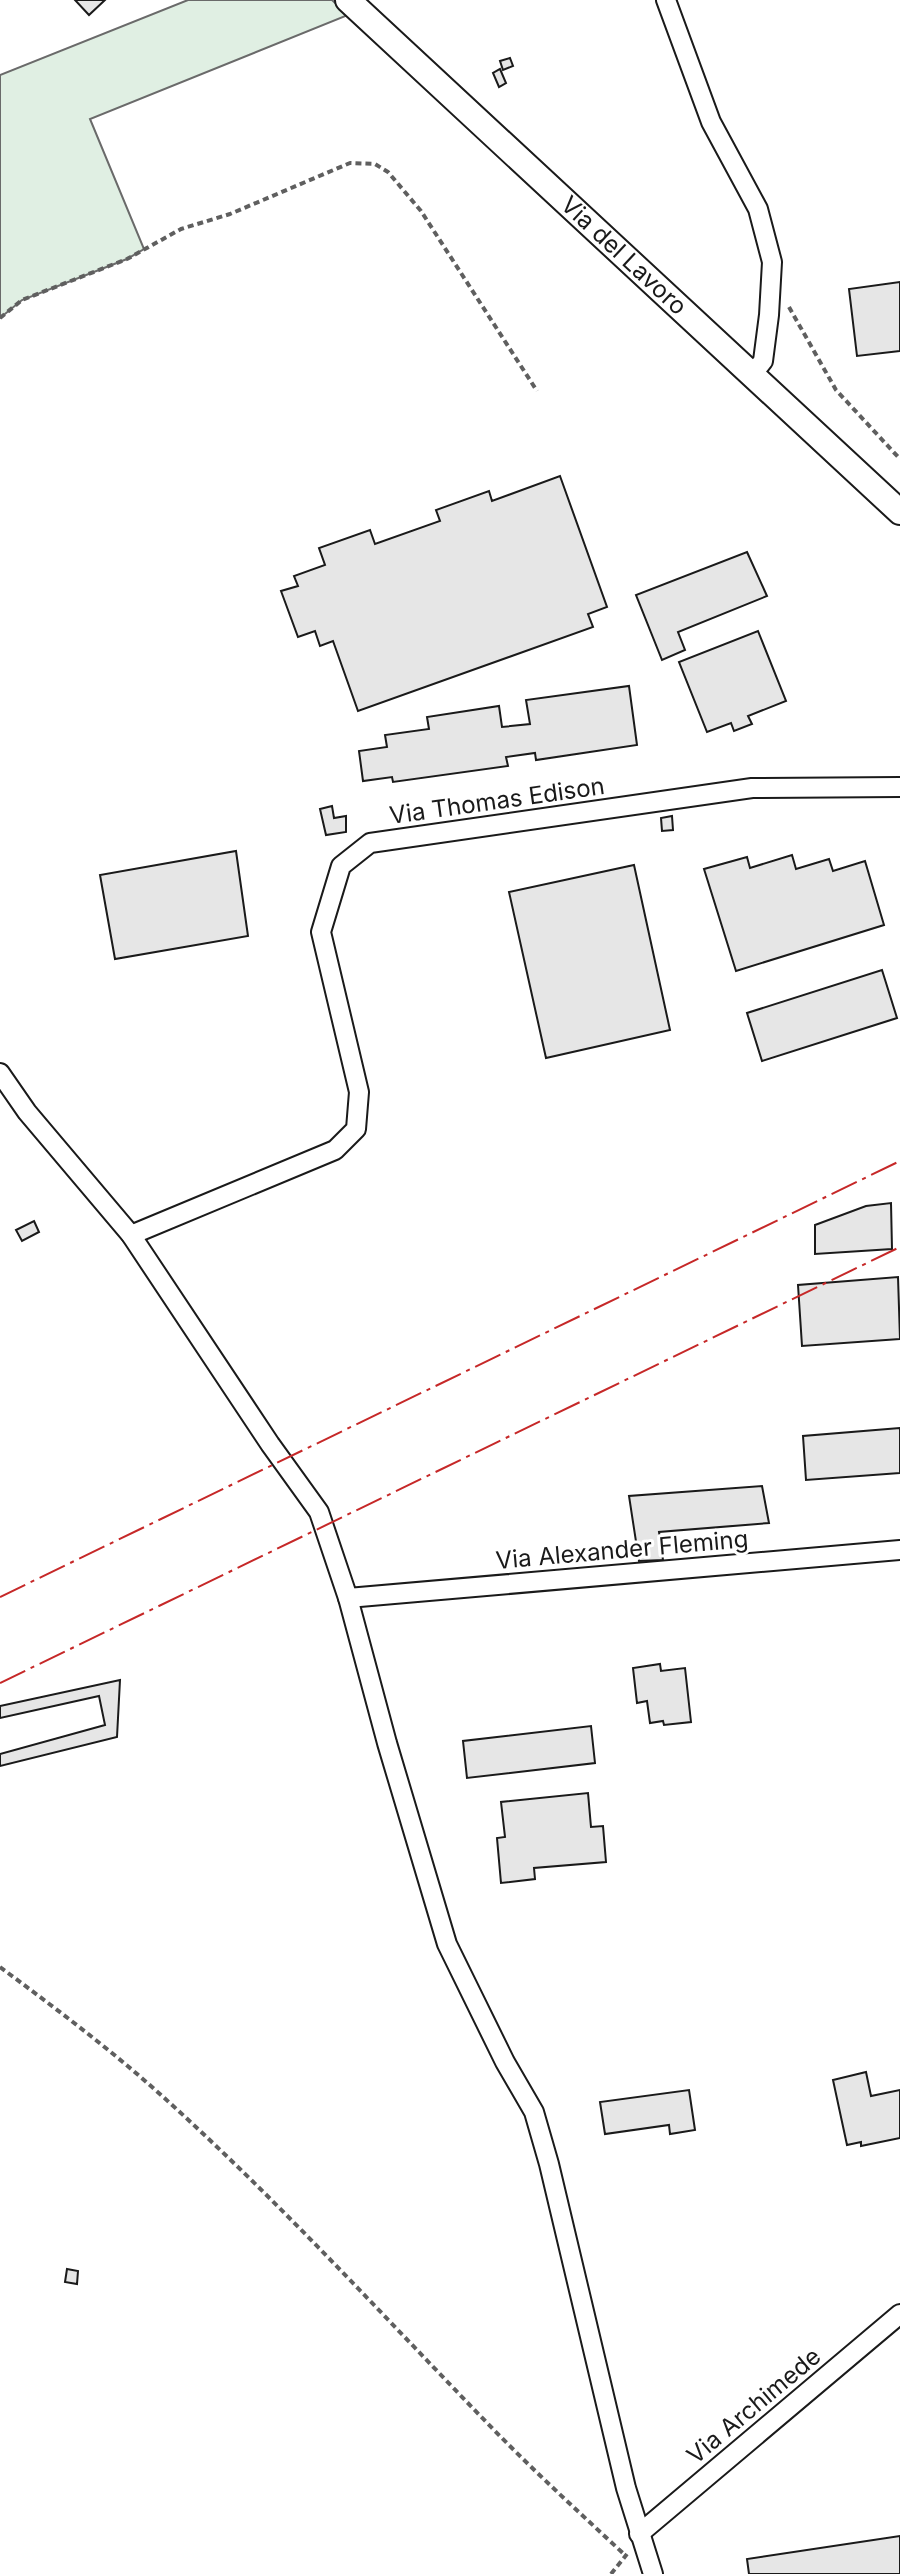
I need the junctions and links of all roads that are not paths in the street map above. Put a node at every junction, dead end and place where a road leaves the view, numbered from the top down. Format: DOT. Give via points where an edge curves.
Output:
graph roads {
  1 [pos="348,0"];
  2 [pos="666,0"];
  3 [pos="752,375"];
  4 [pos="900,512"];
  5 [pos="900,787"];
  6 [pos="0,1073"];
  7 [pos="131,1235"];
  8 [pos="900,1550"];
  9 [pos="348,1598"];
  10 [pos="900,2314"];
  11 [pos="639,2534"];
  12 [pos="653,2574"];
  1 -- 3 [label="main road, Via del Lavoro"];
  2 -- 3 [label="street" via="711,122 758,209 772,262 763,361"];
  3 -- 4 [label="main road, Via del Lavoro"];
  5 -- 7 [label="street, Via Thomas Edison" via="752,788 370,843 341,866 321,932 359,1092 356,1129 335,1150"];
  6 -- 7 [label="street"];
  7 -- 9 [label="street" via="319,1512"];
  8 -- 9 [label="street, Via Alexander Fleming"];
  9 -- 11 [label="street" via="447,1944 534,2112"];
  10 -- 11 [label="street, Via Archimede"];
  11 -- 12 [label="street"];
}
